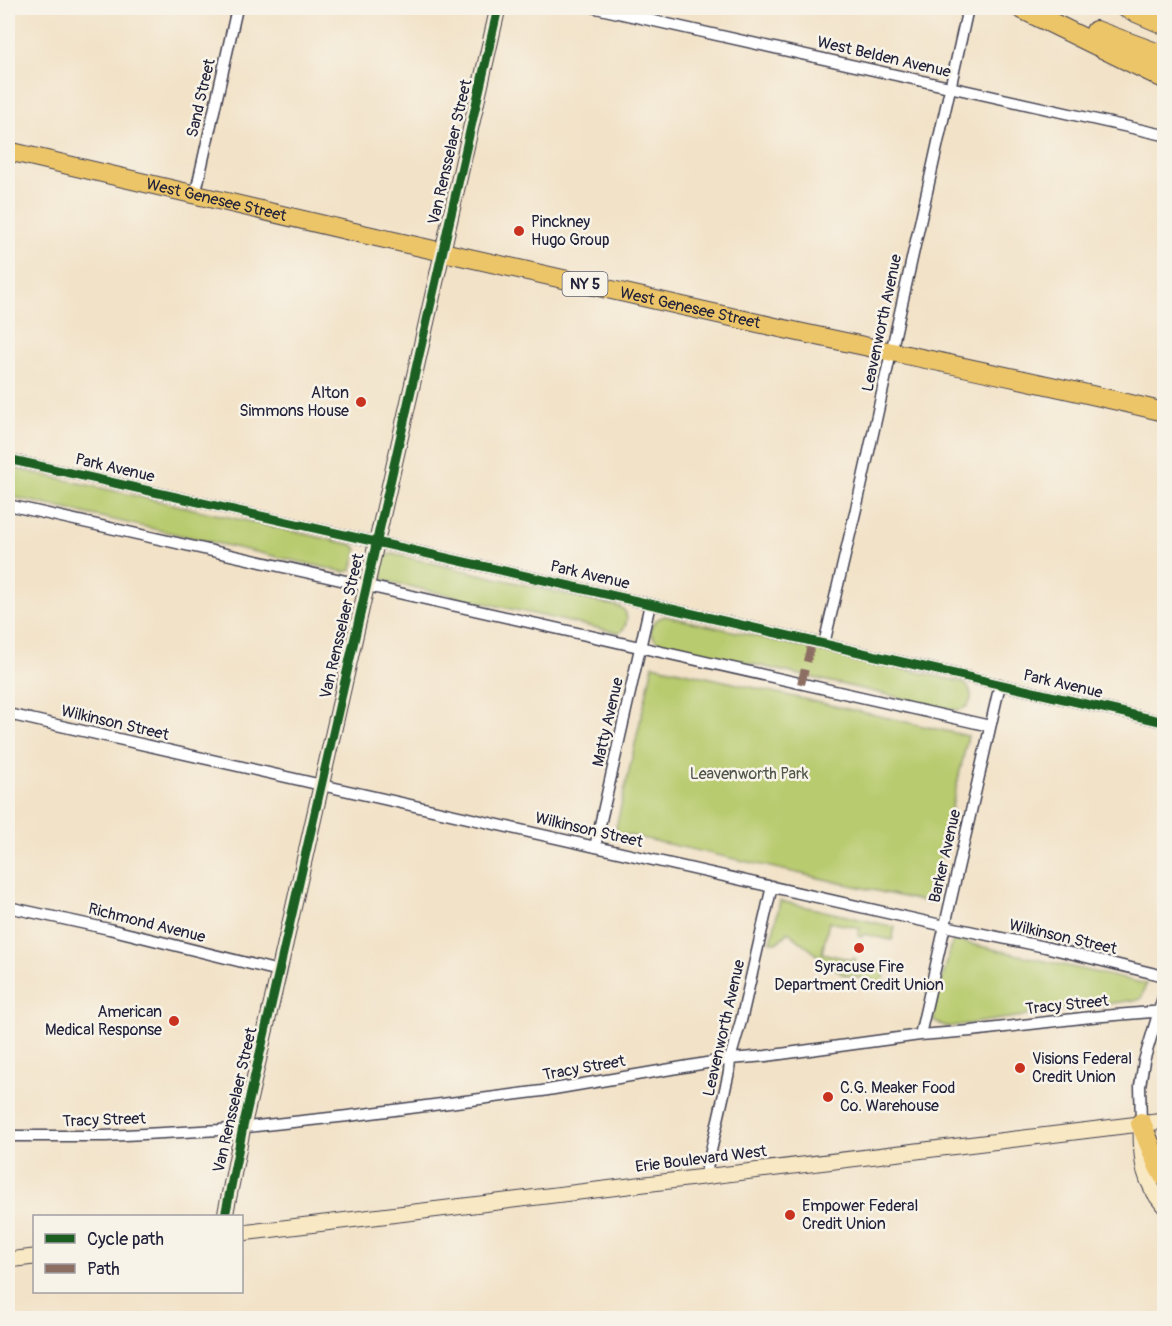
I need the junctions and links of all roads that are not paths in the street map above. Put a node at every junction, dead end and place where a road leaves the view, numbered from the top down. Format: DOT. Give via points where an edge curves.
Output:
graph roads {
  1 [pos="237,8"];
  2 [pos="498,8"];
  3 [pos="596,8"];
  4 [pos="968,8"];
  5 [pos="1022,8"];
  6 [pos="1031,8"];
  7 [pos="1128,8"];
  8 [pos="1164,22"];
  9 [pos="1164,56"];
  10 [pos="1164,78"];
  11 [pos="950,88"];
  12 [pos="1164,135"];
  13 [pos="8,151"];
  14 [pos="195,196"];
  15 [pos="443,253"];
  16 [pos="891,352"];
  17 [pos="1164,412"];
  18 [pos="8,459"];
  19 [pos="8,505"];
  20 [pos="376,543"];
  21 [pos="366,586"];
  22 [pos="650,604"];
  23 [pos="824,644"];
  24 [pos="640,648"];
  25 [pos="1000,684"];
  26 [pos="8,714"];
  27 [pos="1164,722"];
  28 [pos="990,726"];
  29 [pos="321,786"];
  30 [pos="596,847"];
  31 [pos="772,886"];
  32 [pos="8,907"];
  33 [pos="945,926"];
  34 [pos="279,971"];
  35 [pos="1164,976"];
  36 [pos="1164,994"];
  37 [pos="1161,1011"];
  38 [pos="920,1035"];
  39 [pos="730,1059"];
  40 [pos="1164,1121"];
  41 [pos="1141,1124"];
  42 [pos="243,1127"];
  43 [pos="8,1136"];
  44 [pos="1164,1176"];
  45 [pos="705,1177"];
  46 [pos="1164,1206"];
  47 [pos="225,1215"];
  48 [pos="243,1233"];
  49 [pos="33,1257"];
  50 [pos="8,1260"];
  1 -- 14 [label="street, Sand Street"];
  2 -- 15 [label="street, Van Rensselaer Street"];
  3 -- 11 [label="street, West Belden Avenue"];
  4 -- 11 [label="street, Leavenworth Avenue"];
  5 -- 10 [label="highway"];
  6 -- 9 [label="highway"];
  7 -- 8 [label="highway"];
  11 -- 12 [label="street, West Belden Avenue"];
  11 -- 16 [label="street, Leavenworth Avenue"];
  13 -- 14 [label="main road, West Genesee Street / NY 5"];
  14 -- 15 [label="main road, West Genesee Street / NY 5"];
  15 -- 16 [label="main road, West Genesee Street / NY 5"];
  15 -- 20 [label="street, Van Rensselaer Street"];
  16 -- 17 [label="main road, West Genesee Street / NY 5"];
  16 -- 23 [label="street, Leavenworth Avenue"];
  18 -- 20 [label="street, Park Avenue"];
  19 -- 21 [label="street"];
  20 -- 21 [label="street, Van Rensselaer Street"];
  20 -- 22 [label="street, Park Avenue"];
  21 -- 24 [label="street"];
  21 -- 29 [label="street, Van Rensselaer Street"];
  22 -- 23 [label="street, Park Avenue"];
  22 -- 24 [label="street, Matty Avenue"];
  23 -- 25 [label="street, Park Avenue"];
  24 -- 28 [label="street"];
  24 -- 30 [label="street, Matty Avenue"];
  25 -- 27 [label="street, Park Avenue"];
  25 -- 28 [label="street, Barker Avenue"];
  26 -- 29 [label="street, Wilkinson Street"];
  28 -- 33 [label="street, Barker Avenue"];
  29 -- 30 [label="street, Wilkinson Street"];
  29 -- 34 [label="street, Van Rensselaer Street"];
  30 -- 31 [label="street, Wilkinson Street"];
  31 -- 33 [label="street, Wilkinson Street"];
  31 -- 39 [label="street, Leavenworth Avenue"];
  32 -- 34 [label="street, Richmond Avenue"];
  33 -- 35 [label="street, Wilkinson Street"];
  33 -- 38 [label="street, Barker Avenue"];
  34 -- 42 [label="street, Van Rensselaer Street"];
  36 -- 37 [label="street"];
  37 -- 38 [label="street, Tracy Street"];
  37 -- 41 [label="street" via="1144,1061"];
  38 -- 39 [label="street, Tracy Street"];
  39 -- 42 [label="street, Tracy Street" via="542,1091"];
  39 -- 45 [label="street, Leavenworth Avenue"];
  40 -- 41 [label="street, Erie Boulevard West"];
  41 -- 44 [label="highway"];
  41 -- 45 [label="street, Erie Boulevard West"];
  41 -- 46 [label="street" via="1145,1173"];
  42 -- 43 [label="street, Tracy Street" via="106,1136"];
  42 -- 47 [label="street, Van Rensselaer Street"];
  45 -- 48 [label="street, Erie Boulevard West"];
  49 -- 50 [label="street"];
}
